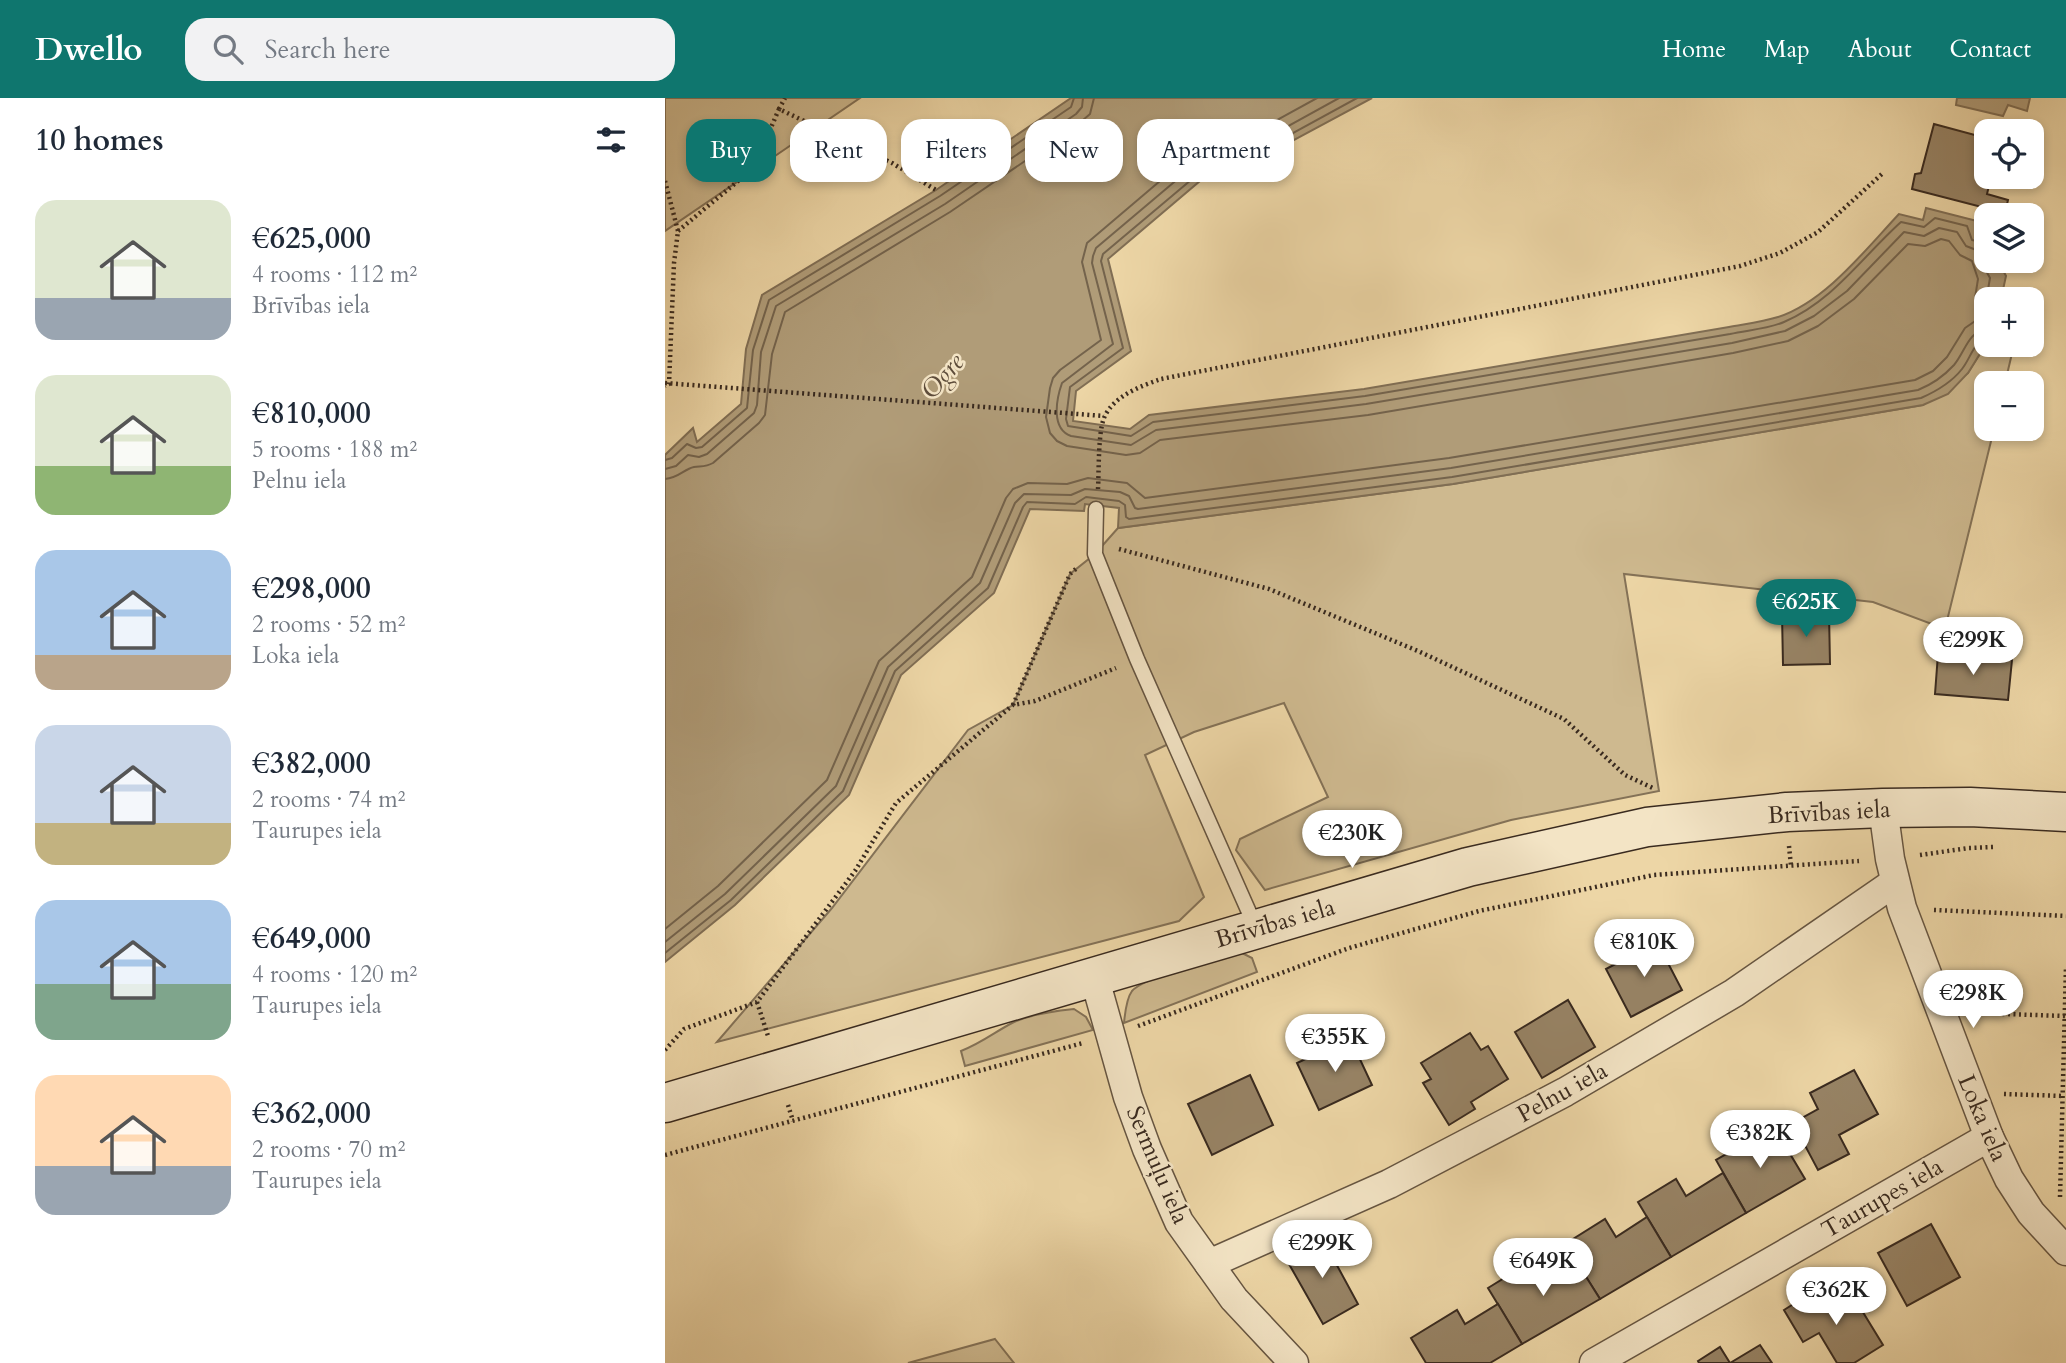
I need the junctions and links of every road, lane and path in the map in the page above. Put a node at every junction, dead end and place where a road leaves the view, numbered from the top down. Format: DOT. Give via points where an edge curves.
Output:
graph roads {
  1 [pos="785,98"];
  2 [pos="779,109"];
  3 [pos="1883,173"];
  4 [pos="665,181"];
  5 [pos="936,190"];
  6 [pos="678,232"];
  7 [pos="666,384"];
  8 [pos="1104,416"];
  9 [pos="1096,509"];
  10 [pos="1095,554"];
  11 [pos="1127,663"];
  12 [pos="1013,705"];
  13 [pos="1645,793"];
  14 [pos="1883,808"];
  15 [pos="2066,812"];
  16 [pos="2005,847"];
  17 [pos="1896,883"];
  18 [pos="2066,916"];
  19 [pos="1257,929"];
  20 [pos="2066,966"];
  21 [pos="1094,976"];
  22 [pos="1940,1011"];
  23 [pos="2065,1016"];
  24 [pos="1112,1035"];
  25 [pos="665,1050"];
  26 [pos="1971,1093"];
  27 [pos="2063,1096"];
  28 [pos="665,1102"];
  29 [pos="1989,1137"];
  30 [pos="665,1155"];
  31 [pos="2062,1247"];
  32 [pos="1209,1264"];
  33 [pos="1294,1363"];
  34 [pos="1594,1363"];
  1 -- 2 [label="path"];
  2 -- 5 [label="path" via="892,163"];
  2 -- 6 [label="path" via="763,146 738,181"];
  3 -- 8 [label="path" via="1818,232 1780,253 1740,265 1161,379 1137,387"];
  4 -- 6 [label="path"];
  6 -- 7 [label="path"];
  7 -- 8 [label="path"];
  8 -- 9 [label="path"];
  9 -- 10 [label="lane"];
  10 -- 12 [label="path" via="1070,573"];
  10 -- 13 [label="path" via="1122,548 1269,589 1418,651 1564,719 1625,775 1659,791"];
  10 -- 19 [label="lane"];
  11 -- 12 [label="path" via="1035,701"];
  12 -- 25 [label="path" via="896,803 855,871 757,1002 684,1029"];
  14 -- 15 [label="main road, Brīvības iela"];
  14 -- 17 [label="street, Loka iela"];
  14 -- 19 [label="main road, Brīvības iela" via="1787,812 1647,827 1468,867"];
  16 -- 17 [label="path" via="1969,848"];
  17 -- 18 [label="path"];
  17 -- 22 [label="street, Loka iela"];
  17 -- 24 [label="path" via="1654,875 1479,911 1349,948"];
  17 -- 32 [label="street, Pelnu iela" via="1734,993 1565,1092 1389,1184"];
  19 -- 21 [label="main road, Brīvības iela"];
  20 -- 23 [label="path"];
  21 -- 24 [label="street, Sermuļu iela"];
  21 -- 28 [label="main road, Brīvības iela"];
  22 -- 23 [label="path"];
  22 -- 26 [label="street, Loka iela"];
  23 -- 27 [label="path"];
  24 -- 30 [label="path"];
  24 -- 32 [label="street, Sermuļu iela" via="1147,1149 1179,1222"];
  26 -- 27 [label="path"];
  26 -- 29 [label="street, Loka iela"];
  27 -- 31 [label="path"];
  29 -- 31 [label="street, Loka iela" via="2031,1213"];
  29 -- 34 [label="street, Taurupes iela"];
  32 -- 33 [label="street, Sermuļu iela" via="1234,1300"];
}
